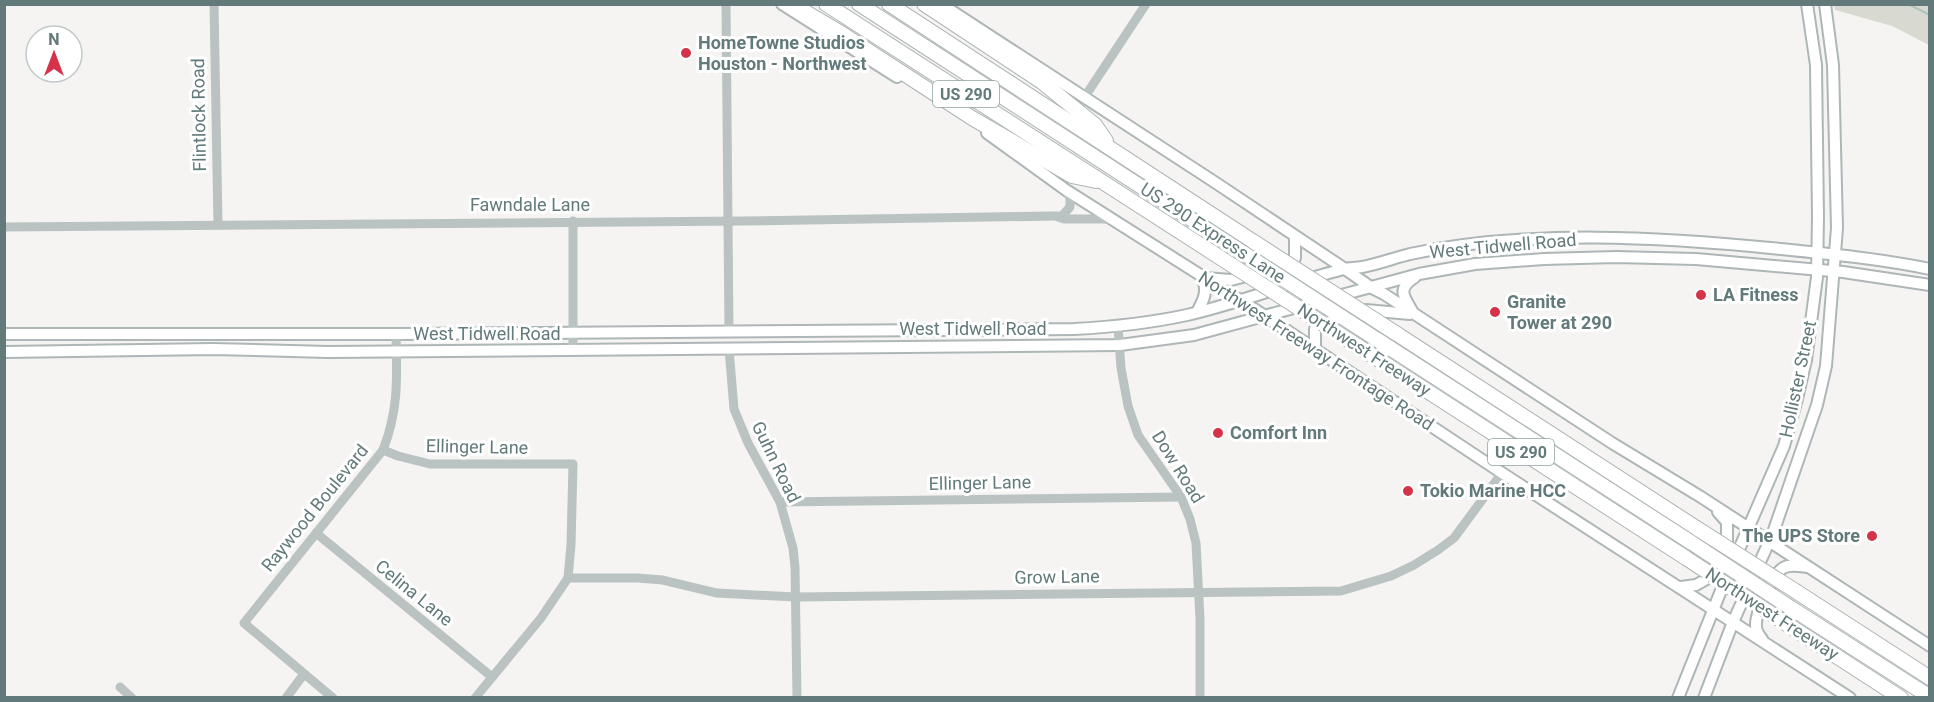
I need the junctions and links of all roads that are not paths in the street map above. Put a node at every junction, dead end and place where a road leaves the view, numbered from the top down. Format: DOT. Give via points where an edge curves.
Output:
graph roads {
  1 [pos="214,4"];
  2 [pos="726,4"];
  3 [pos="782,4"];
  4 [pos="792,4"];
  5 [pos="826,4"];
  6 [pos="859,4"];
  7 [pos="889,4"];
  8 [pos="924,4"];
  9 [pos="941,4"];
  10 [pos="1146,4"];
  11 [pos="1807,4"];
  12 [pos="1826,4"];
  13 [pos="1829,30"];
  14 [pos="1811,31"];
  15 [pos="1084,98"];
  16 [pos="1111,148"];
  17 [pos="1106,184"];
  18 [pos="1066,190"];
  19 [pos="1056,216"];
  20 [pos="1110,219"];
  21 [pos="573,221"];
  22 [pos="728,221"];
  23 [pos="218,224"];
  24 [pos="4,227"];
  25 [pos="1295,237"];
  26 [pos="1473,244"];
  27 [pos="1817,253"];
  28 [pos="1836,255"];
  29 [pos="1475,264"];
  30 [pos="1345,268"];
  31 [pos="1929,269"];
  32 [pos="1817,270"];
  33 [pos="1834,272"];
  34 [pos="1419,274"];
  35 [pos="1202,278"];
  36 [pos="1929,285"];
  37 [pos="1372,288"];
  38 [pos="1239,301"];
  39 [pos="1197,312"];
  40 [pos="1413,314"];
  41 [pos="1265,316"];
  42 [pos="1119,326"];
  43 [pos="992,329"];
  44 [pos="859,330"];
  45 [pos="729,332"];
  46 [pos="62,333"];
  47 [pos="173,333"];
  48 [pos="284,333"];
  49 [pos="573,333"];
  50 [pos="4,334"];
  51 [pos="396,334"];
  52 [pos="483,334"];
  53 [pos="1120,345"];
  54 [pos="992,346"];
  55 [pos="859,348"];
  56 [pos="729,349"];
  57 [pos="173,350"];
  58 [pos="573,350"];
  59 [pos="1315,350"];
  60 [pos="66,351"];
  61 [pos="283,351"];
  62 [pos="396,351"];
  63 [pos="483,351"];
  64 [pos="4,352"];
  65 [pos="383,450"];
  66 [pos="1502,473"];
  67 [pos="1180,497"];
  68 [pos="780,502"];
  69 [pos="1714,506"];
  70 [pos="1748,528"];
  71 [pos="316,533"];
  72 [pos="1770,542"];
  73 [pos="1807,567"];
  74 [pos="568,578"];
  75 [pos="1681,587"];
  76 [pos="1199,592"];
  77 [pos="795,597"];
  78 [pos="1714,609"];
  79 [pos="1733,622"];
  80 [pos="1766,643"];
  81 [pos="1929,645"];
  82 [pos="304,674"];
  83 [pos="492,677"];
  84 [pos="1929,678"];
  85 [pos="120,687"];
  86 [pos="1929,697"];
  87 [pos="132,698"];
  88 [pos="286,698"];
  89 [pos="333,698"];
  90 [pos="475,698"];
  91 [pos="797,698"];
  92 [pos="1200,698"];
  93 [pos="1678,698"];
  94 [pos="1704,698"];
  95 [pos="1850,698"];
  96 [pos="1901,698"];
  1 -- 23 [label="street, Flintlock Road"];
  2 -- 22 [label="street"];
  3 -- 18 [label="main road, Northwest Freeway Frontage Road" via="981,129"];
  4 -- 17 [label="highway" via="1072,176"];
  5 -- 17 [label="highway, Northwest Freeway / US 290"];
  6 -- 86 [label="highway, US 290 Express Lane, bridge"];
  7 -- 16 [label="highway, Northwest Freeway / US 290"];
  8 -- 16 [label="highway" via="1042,82 1095,124"];
  9 -- 15 [label="main road"];
  10 -- 15 [label="street"];
  11 -- 14 [label="main road, Hollister Street"];
  12 -- 13 [label="main road, Hollister Street"];
  13 -- 14 [label="main road"];
  13 -- 28 [label="main road, Hollister Street"];
  14 -- 27 [label="main road, Hollister Street" via="1816,65"];
  15 -- 25 [label="main road"];
  16 -- 84 [label="highway, Northwest Freeway / US 290, bridge"];
  17 -- 96 [label="highway, Northwest Freeway / US 290, bridge"];
  18 -- 19 [label="street" via="1070,207 1062,216"];
  18 -- 20 [label="main road, Northwest Freeway Frontage Road"];
  19 -- 20 [label="street, Fawndale Lane"];
  19 -- 22 [label="street, Fawndale Lane"];
  20 -- 35 [label="main road, Northwest Freeway Frontage Road"];
  21 -- 22 [label="street, Fawndale Lane"];
  21 -- 23 [label="street, Fawndale Lane"];
  21 -- 49 [label="street"];
  22 -- 45 [label="street"];
  23 -- 24 [label="street, Fawndale Lane"];
  25 -- 30 [label="main road"];
  25 -- 35 [label="main road" via="1295,258 1287,265 1231,280"];
  26 -- 27 [label="main road, West Tidwell Road" via="1617,238 1725,243"];
  26 -- 29 [label="main road"];
  26 -- 30 [label="main road, West Tidwell Road"];
  27 -- 28 [label="main road, West Tidwell Road"];
  27 -- 32 [label="main road, Hollister Street"];
  28 -- 31 [label="main road, West Tidwell Road"];
  28 -- 33 [label="main road, Hollister Street"];
  29 -- 32 [label="main road, West Tidwell Road" via="1659,257"];
  29 -- 34 [label="main road, West Tidwell Road"];
  30 -- 37 [label="main road"];
  30 -- 38 [label="main road, West Tidwell Road"];
  32 -- 33 [label="main road, West Tidwell Road"];
  32 -- 70 [label="main road, Hollister Street" via="1813,318 1797,399 1784,446"];
  33 -- 36 [label="main road, West Tidwell Road"];
  33 -- 72 [label="main road, Hollister Street" via="1826,366 1817,405"];
  34 -- 37 [label="main road, West Tidwell Road"];
  34 -- 40 [label="main road" via="1406,283 1403,291"];
  35 -- 38 [label="main road, Northwest Freeway Frontage Road"];
  35 -- 39 [label="main road" via="1206,285 1204,299"];
  37 -- 40 [label="main road"];
  37 -- 41 [label="main road, West Tidwell Road"];
  38 -- 39 [label="main road, West Tidwell Road"];
  38 -- 41 [label="main road, Northwest Freeway Frontage Road"];
  39 -- 42 [label="main road, West Tidwell Road"];
  40 -- 59 [label="main road" via="1373,310 1323,321 1315,329"];
  40 -- 69 [label="main road"];
  41 -- 53 [label="main road, West Tidwell Road" via="1194,335"];
  41 -- 59 [label="main road, Northwest Freeway Frontage Road"];
  42 -- 43 [label="main road, West Tidwell Road"];
  42 -- 53 [label="street, Dow Road"];
  43 -- 44 [label="main road, West Tidwell Road"];
  43 -- 54 [label="main road"];
  44 -- 45 [label="main road, West Tidwell Road"];
  44 -- 55 [label="main road"];
  45 -- 49 [label="main road, West Tidwell Road"];
  46 -- 47 [label="main road, West Tidwell Road"];
  46 -- 50 [label="main road, West Tidwell Road"];
  46 -- 60 [label="main road"];
  47 -- 48 [label="main road, West Tidwell Road"];
  47 -- 57 [label="main road"];
  48 -- 51 [label="main road, West Tidwell Road"];
  48 -- 61 [label="main road"];
  49 -- 52 [label="main road, West Tidwell Road"];
  49 -- 58 [label="street"];
  51 -- 52 [label="main road, West Tidwell Road"];
  51 -- 62 [label="street, Raywood Boulevard"];
  52 -- 63 [label="main road"];
  53 -- 54 [label="main road, West Tidwell Road"];
  53 -- 67 [label="street, Dow Road" via="1128,406 1138,435"];
  54 -- 55 [label="main road, West Tidwell Road"];
  55 -- 56 [label="main road, West Tidwell Road"];
  56 -- 58 [label="main road, West Tidwell Road"];
  56 -- 68 [label="street, Guhn Road" via="734,409"];
  57 -- 60 [label="main road, West Tidwell Road"];
  57 -- 61 [label="main road, West Tidwell Road"];
  58 -- 63 [label="main road, West Tidwell Road"];
  59 -- 66 [label="main road, Northwest Freeway Frontage Road"];
  60 -- 64 [label="main road, West Tidwell Road"];
  61 -- 62 [label="main road, West Tidwell Road"];
  62 -- 63 [label="main road, West Tidwell Road"];
  62 -- 65 [label="street, Raywood Boulevard" via="396,405"];
  65 -- 71 [label="street, Raywood Boulevard"];
  65 -- 74 [label="street, Ellinger Lane" via="430,464 573,464"];
  66 -- 75 [label="main road, Northwest Freeway Frontage Road"];
  66 -- 76 [label="street, Grow Lane" via="1454,538 1391,576 1341,591"];
  67 -- 68 [label="street, Ellinger Lane"];
  67 -- 76 [label="street, Dow Road" via="1196,543"];
  68 -- 77 [label="street, Guhn Road" via="793,548"];
  69 -- 70 [label="main road"];
  69 -- 75 [label="main road" via="1727,522 1727,541 1712,576 1696,585"];
  70 -- 72 [label="main road"];
  70 -- 78 [label="main road, Hollister Street"];
  71 -- 82 [label="street, Raywood Boulevard" via="244,623"];
  71 -- 83 [label="street, Celina Lane"];
  72 -- 73 [label="main road"];
  72 -- 79 [label="main road, Hollister Street"];
  73 -- 80 [label="main road" via="1790,565 1776,573 1755,624"];
  73 -- 81 [label="main road"];
  74 -- 77 [label="street, Grow Lane" via="663,580 717,593"];
  74 -- 83 [label="street"];
  75 -- 78 [label="main road, Northwest Freeway Frontage Road"];
  76 -- 77 [label="street, Grow Lane"];
  76 -- 92 [label="street, Dow Road"];
  77 -- 91 [label="street, Guhn Road"];
  78 -- 79 [label="main road, Northwest Freeway Frontage Road"];
  78 -- 93 [label="main road, Hollister Street"];
  79 -- 80 [label="main road, Northwest Freeway Frontage Road"];
  79 -- 94 [label="main road, Hollister Street"];
  80 -- 95 [label="main road, Northwest Freeway Frontage Road"];
  82 -- 88 [label="street"];
  82 -- 89 [label="street"];
  83 -- 90 [label="street"];
  85 -- 87 [label="street"];
}
